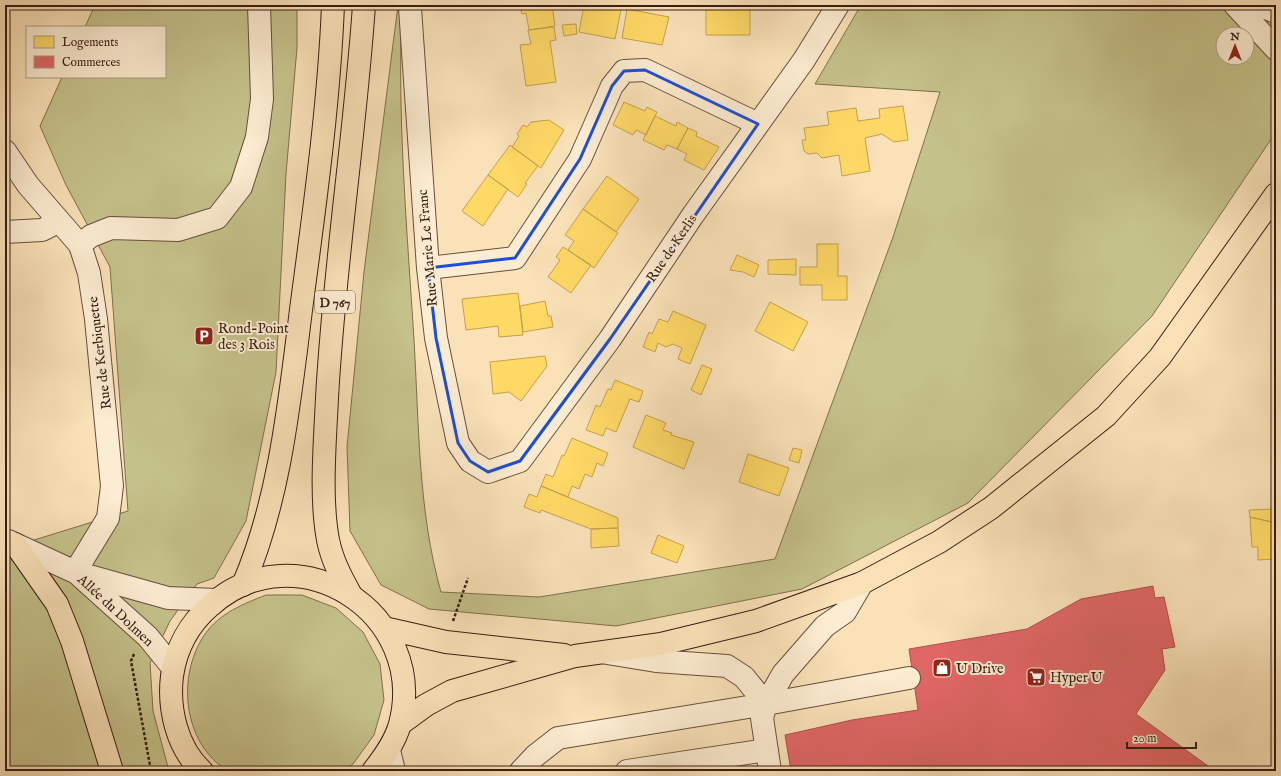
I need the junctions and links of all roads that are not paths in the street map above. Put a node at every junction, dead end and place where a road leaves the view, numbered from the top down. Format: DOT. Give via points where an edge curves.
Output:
graph roads {
  1 [pos="259,5"];
  2 [pos="333,5"];
  3 [pos="364,5"];
  4 [pos="838,5"];
  5 [pos="1235,5"];
  6 [pos="1258,5"];
  7 [pos="410,8"];
  8 [pos="1276,12"];
  9 [pos="1276,49"];
  10 [pos="758,124"];
  11 [pos="5,151"];
  12 [pos="1276,194"];
  13 [pos="58,222"];
  14 [pos="5,232"];
  15 [pos="80,245"];
  16 [pos="428,268"];
  17 [pos="488,472"];
  18 [pos="10,542"];
  19 [pos="75,572"];
  20 [pos="862,583"];
  21 [pos="243,585"];
  22 [pos="351,595"];
  23 [pos="217,600"];
  24 [pos="384,628"];
  25 [pos="600,652"];
  26 [pos="575,656"];
  27 [pos="173,668"];
  28 [pos="909,678"];
  29 [pos="766,704"];
  30 [pos="400,724"];
  31 [pos="182,743"];
  32 [pos="389,750"];
  33 [pos="768,761"];
  34 [pos="112,771"];
  35 [pos="186,771"];
  36 [pos="202,771"];
  37 [pos="373,771"];
  38 [pos="394,771"];
  39 [pos="522,771"];
  40 [pos="627,771"];
  1 -- 15 [label="street" via="262,99 257,137 241,187 217,218 178,230 111,228 91,236"];
  2 -- 21 [label="main road, D 767" via="314,209 286,428 262,537"];
  3 -- 22 [label="main road, D 767" via="330,354 324,484 328,539 337,569"];
  4 -- 10 [label="street, Rue de Kerlis" via="804,60"];
  5 -- 9 [label="street"];
  6 -- 8 [label="street"];
  7 -- 16 [label="street, Rue Marie Le Franc"];
  10 -- 16 [label="street" via="644,70 624,71 612,86 580,159 515,258"];
  10 -- 17 [label="street, Rue de Kerlis" via="610,339 520,461"];
  11 -- 13 [label="street, Rue de Kerbiquette"];
  12 -- 20 [label="main road" via="1160,357 1106,416 991,508 939,542"];
  13 -- 14 [label="street" via="42,230"];
  13 -- 15 [label="street, Rue de Kerbiquette"];
  15 -- 19 [label="street, Rue de Kerbiquette" via="89,274 96,319 112,486 108,518"];
  16 -- 17 [label="street, Rue Marie Le Franc" via="436,338 458,443 470,461"];
  18 -- 19 [label="street, Allée du Dolmen"];
  18 -- 34 [label="main road" via="57,604 72,641"];
  19 -- 23 [label="street, Allée du Dolmen" via="168,598"];
  19 -- 27 [label="street, Allée du Dolmen" via="148,637"];
  20 -- 25 [label="main road" via="756,621 661,644"];
  20 -- 29 [label="street" via="844,612 825,626 783,674"];
  21 -- 22 [label="main road" via="267,578 311,578"];
  21 -- 23 [label="main road"];
  22 -- 24 [label="main road" via="370,610"];
  23 -- 27 [label="main road" via="201,614 189,630 179,648"];
  24 -- 26 [label="main road" via="446,642"];
  24 -- 30 [label="main road" via="399,658 404,691"];
  25 -- 26 [label="main road"];
  25 -- 29 [label="street" via="656,662 727,666 744,677"];
  26 -- 30 [label="main road" via="452,691"];
  27 -- 31 [label="main road" via="171,706"];
  28 -- 29 [label="street"];
  29 -- 33 [label="street" via="762,718"];
  29 -- 39 [label="street" via="558,738"];
  30 -- 32 [label="main road"];
  31 -- 35 [label="main road"];
  31 -- 36 [label="main road"];
  32 -- 37 [label="main road"];
  32 -- 38 [label="street"];
  33 -- 40 [label="street"];
}
